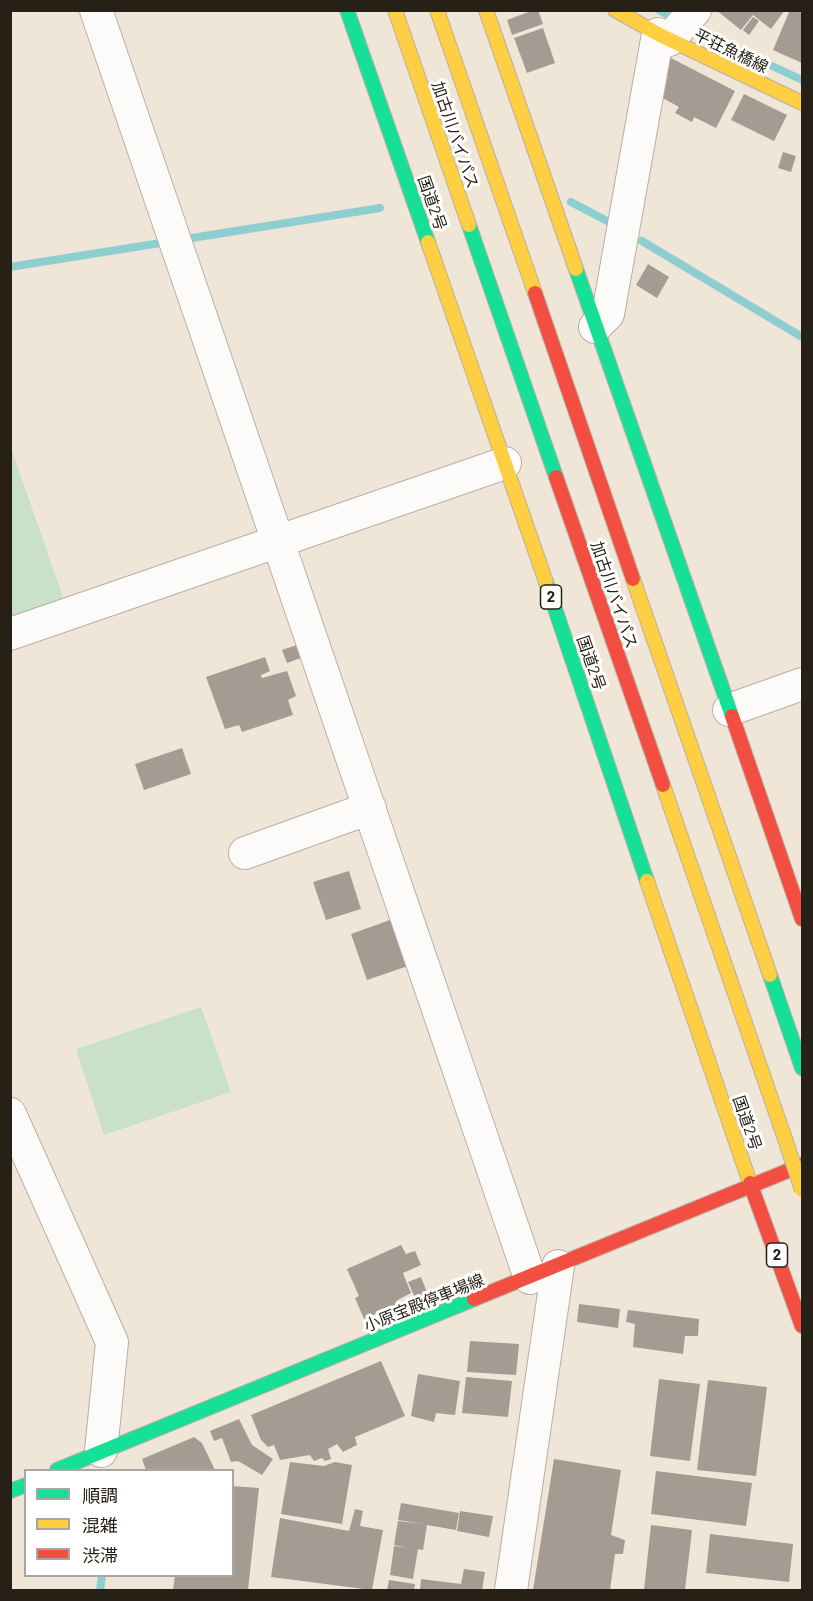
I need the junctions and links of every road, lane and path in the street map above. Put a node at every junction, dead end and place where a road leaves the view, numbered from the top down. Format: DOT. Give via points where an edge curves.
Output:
graph roads {
  1 [pos="96,10"];
  2 [pos="347,10"];
  3 [pos="395,10"];
  4 [pos="437,10"];
  5 [pos="486,10"];
  6 [pos="615,10"];
  7 [pos="677,26"];
  8 [pos="802,103"];
  9 [pos="595,327"];
  10 [pos="505,463"];
  11 [pos="279,540"];
  12 [pos="10,633"];
  13 [pos="802,684"];
  14 [pos="729,710"];
  15 [pos="370,808"];
  16 [pos="245,852"];
  17 [pos="802,919"];
  18 [pos="802,1068"];
  19 [pos="10,1114"];
  20 [pos="802,1165"];
  21 [pos="751,1185"];
  22 [pos="802,1190"];
  23 [pos="544,1272"];
  24 [pos="802,1326"];
  25 [pos="101,1450"];
  26 [pos="59,1469"];
  27 [pos="511,1590"];
  1 -- 11 [label="street"];
  2 -- 10 [label="main road, 国道2号 / 2"];
  3 -- 22 [label="main road, 加古川バイパス, bridge"];
  4 -- 18 [label="main road, 加古川バイパス"];
  5 -- 9 [label="main road"];
  6 -- 7 [label="main road, 平荘魚橋線"];
  7 -- 8 [label="main road, 平荘魚橋線"];
  7 -- 9 [label="street" via="608,314"];
  9 -- 14 [label="main road"];
  10 -- 11 [label="street"];
  10 -- 21 [label="main road, 国道2号 / 2"];
  11 -- 12 [label="street"];
  11 -- 15 [label="street"];
  13 -- 14 [label="street"];
  14 -- 17 [label="main road"];
  15 -- 16 [label="street"];
  15 -- 23 [label="street"];
  19 -- 25 [label="street" via="112,1342"];
  20 -- 21 [label="main road, 小原宝殿停車場線"];
  21 -- 23 [label="main road, 小原宝殿停車場線"];
  21 -- 24 [label="main road, 国道2号 / 2"];
  23 -- 25 [label="main road, 小原宝殿停車場線"];
  23 -- 27 [label="street"];
  25 -- 26 [label="main road, 小原宝殿停車場線"];
}
